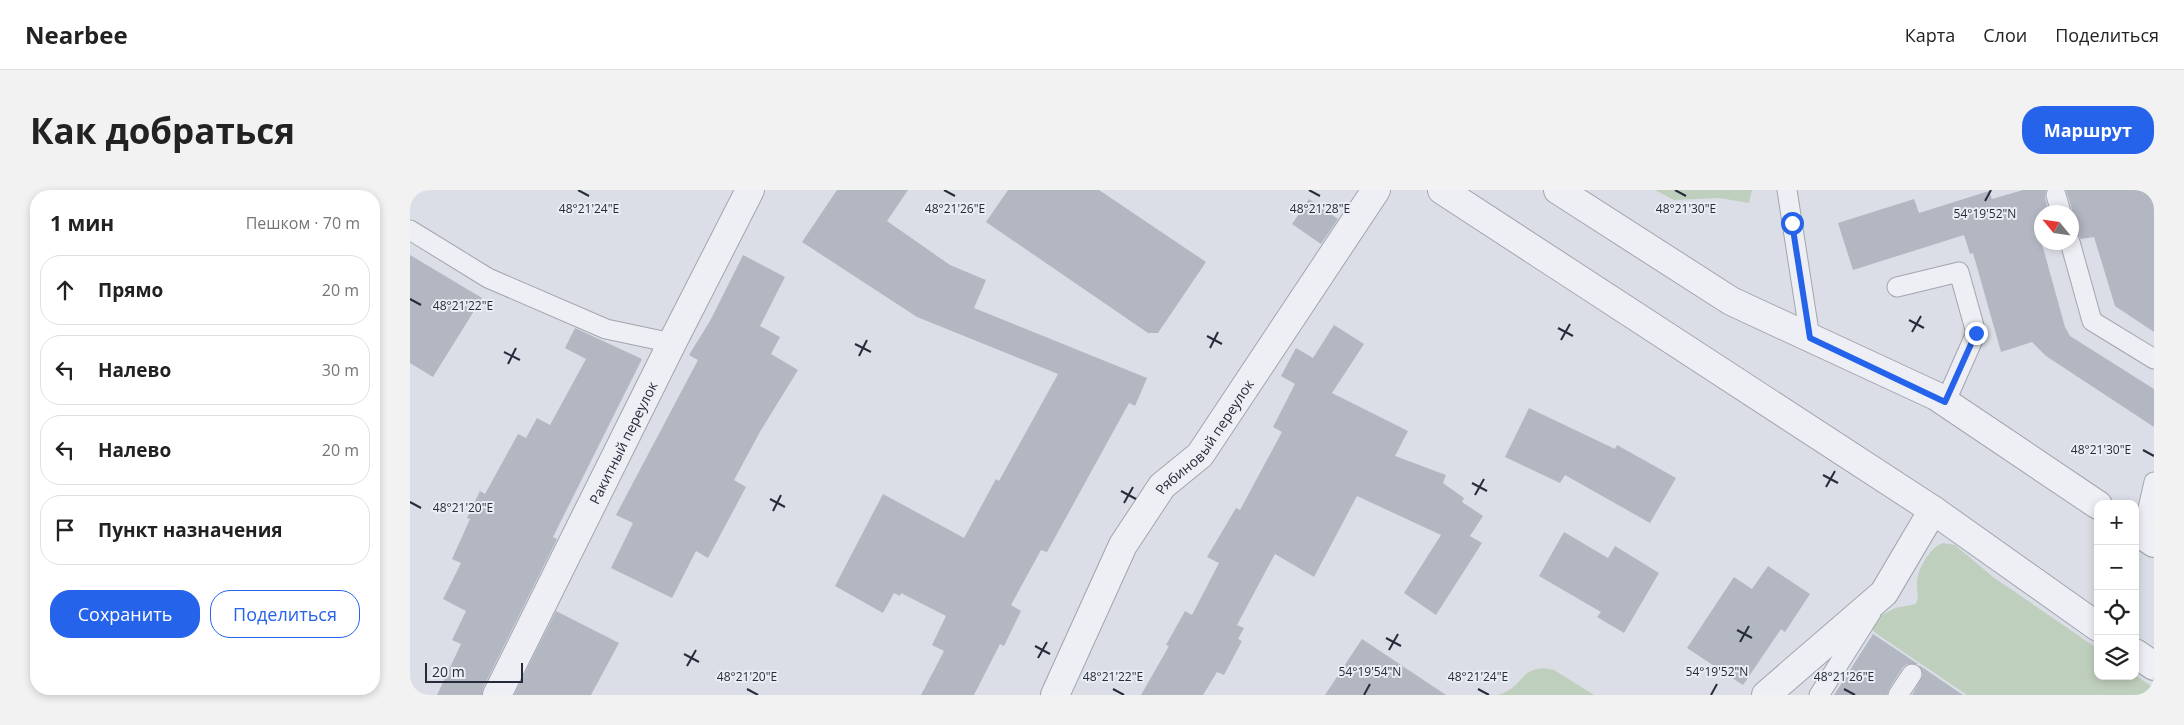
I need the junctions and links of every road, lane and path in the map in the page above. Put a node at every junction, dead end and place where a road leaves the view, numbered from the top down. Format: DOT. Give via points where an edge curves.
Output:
graph roads {
  1 [pos="750,190"];
  2 [pos="1376,190"];
  3 [pos="1442,190"];
  4 [pos="1558,190"];
  5 [pos="1787,190"];
  6 [pos="410,230"];
  7 [pos="2072,250"];
  8 [pos="1897,287"];
  9 [pos="1810,338"];
  10 [pos="672,343"];
  11 [pos="2154,359"];
  12 [pos="1945,402"];
  13 [pos="2154,482"];
  14 [pos="2094,502"];
  15 [pos="1933,510"];
  16 [pos="2144,536"];
  17 [pos="1884,594"];
  18 [pos="2094,624"];
  19 [pos="2139,656"];
  20 [pos="2154,666"];
  21 [pos="1912,674"];
  22 [pos="497,695"];
  23 [pos="1055,695"];
  24 [pos="1766,695"];
  25 [pos="1819,695"];
  26 [pos="1898,695"];
  1 -- 10 [label="street, Ракитный переулок"];
  2 -- 23 [label="street, Рябиновый переулок" via="1200,454 1162,486 1123,545"];
  3 -- 15 [label="street"];
  4 -- 9 [label="street" via="1731,301"];
  5 -- 9 [label="lane"];
  6 -- 10 [label="lane" via="488,278 606,329"];
  7 -- 11 [label="lane" via="2092,321"];
  8 -- 12 [label="lane" via="1959,272 1976,333"];
  9 -- 12 [label="street"];
  10 -- 22 [label="street, Ракитный переулок"];
  12 -- 14 [label="street"];
  13 -- 16 [label="lane"];
  15 -- 17 [label="street"];
  15 -- 18 [label="street"];
  17 -- 24 [label="street"];
  17 -- 25 [label="lane"];
  19 -- 20 [label="street"];
  21 -- 26 [label="lane"];
}
